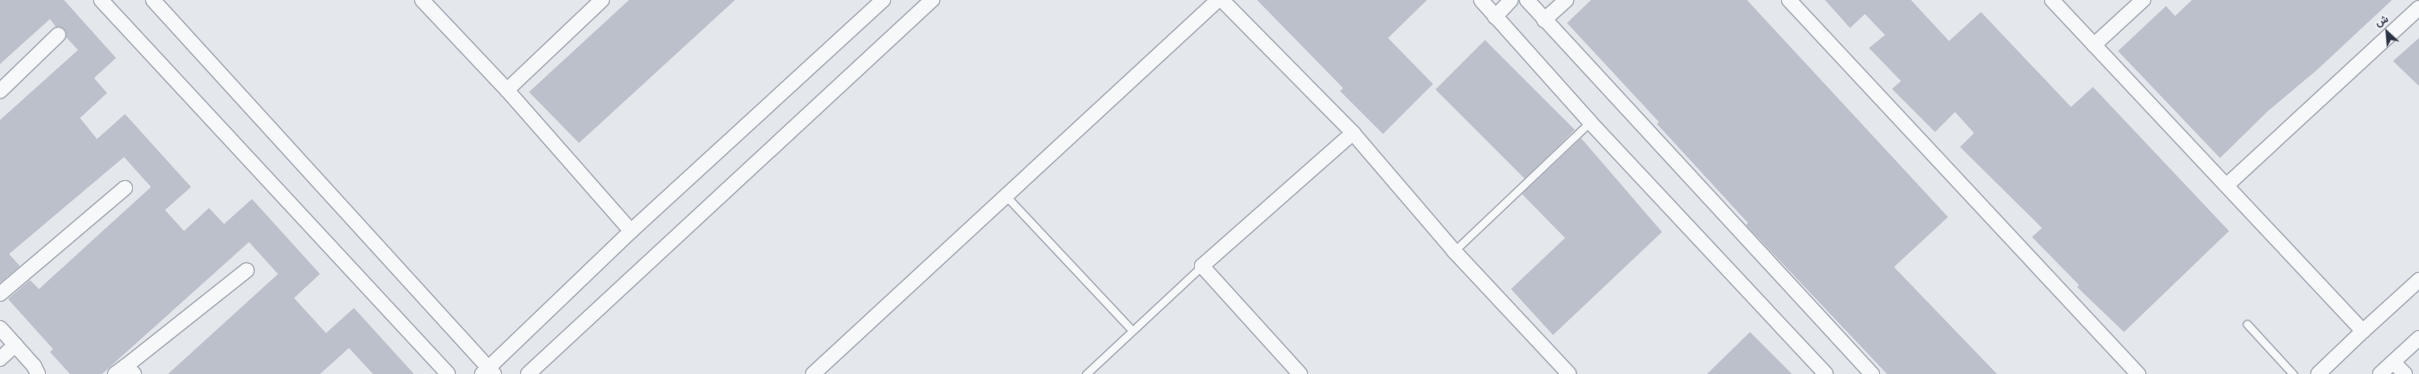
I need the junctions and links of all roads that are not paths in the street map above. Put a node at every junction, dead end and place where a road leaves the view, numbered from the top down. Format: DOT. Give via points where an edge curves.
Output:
graph roads {
  1 [pos="101,0"];
  2 [pos="153,0"];
  3 [pos="422,0"];
  4 [pos="602,0"];
  5 [pos="883,0"];
  6 [pos="932,0"];
  7 [pos="1218,0"];
  8 [pos="1222,0"];
  9 [pos="1480,0"];
  10 [pos="1511,0"];
  11 [pos="1527,0"];
  12 [pos="1566,0"];
  13 [pos="1789,0"];
  14 [pos="2052,0"];
  15 [pos="2143,0"];
  16 [pos="2419,8"];
  17 [pos="1495,17"];
  18 [pos="1544,20"];
  19 [pos="58,35"];
  20 [pos="2094,45"];
  21 [pos="507,90"];
  22 [pos="0,91"];
  23 [pos="1590,122"];
  24 [pos="1353,133"];
  25 [pos="2227,185"];
  26 [pos="125,188"];
  27 [pos="1006,196"];
  28 [pos="631,231"];
  29 [pos="1454,251"];
  30 [pos="1202,266"];
  31 [pos="247,270"];
  32 [pos="2419,280"];
  33 [pos="0,294"];
  34 [pos="2247,324"];
  35 [pos="0,328"];
  36 [pos="1132,330"];
  37 [pos="2363,331"];
  38 [pos="2419,338"];
  39 [pos="15,345"];
  40 [pos="0,359"];
  41 [pos="2393,362"];
  42 [pos="125,371"];
  43 [pos="488,372"];
  44 [pos="38,374"];
  45 [pos="448,374"];
  46 [pos="528,374"];
  47 [pos="813,374"];
  48 [pos="1086,374"];
  49 [pos="1300,374"];
  50 [pos="1569,374"];
  51 [pos="1826,374"];
  52 [pos="1872,374"];
  53 [pos="2138,374"];
  54 [pos="2293,374"];
  55 [pos="2318,374"];
  56 [pos="2380,374"];
  57 [pos="2405,374"];
  1 -- 45 [label="street"];
  2 -- 43 [label="street"];
  3 -- 21 [label="street"];
  4 -- 21 [label="street"];
  5 -- 28 [label="street"];
  6 -- 46 [label="street"];
  7 -- 27 [label="street"];
  8 -- 24 [label="street"];
  9 -- 17 [label="street"];
  10 -- 17 [label="street"];
  11 -- 18 [label="street"];
  12 -- 18 [label="street"];
  13 -- 53 [label="street"];
  14 -- 20 [label="street"];
  15 -- 20 [label="street"];
  16 -- 25 [label="street"];
  17 -- 23 [label="street"];
  18 -- 52 [label="street"];
  19 -- 22 [label="street"];
  20 -- 25 [label="street"];
  21 -- 28 [label="street"];
  23 -- 29 [label="lane"];
  23 -- 51 [label="street"];
  24 -- 29 [label="street"];
  24 -- 30 [label="street"];
  25 -- 37 [label="street"];
  26 -- 33 [label="street"];
  27 -- 36 [label="lane"];
  27 -- 47 [label="street"];
  28 -- 43 [label="street"];
  29 -- 50 [label="street"];
  30 -- 36 [label="lane"];
  30 -- 49 [label="street"];
  31 -- 42 [label="street"];
  32 -- 37 [label="street"];
  34 -- 54 [label="lane"];
  35 -- 39 [label="street"];
  36 -- 48 [label="lane"];
  37 -- 55 [label="street"];
  38 -- 41 [label="street"];
  39 -- 40 [label="street"];
  39 -- 44 [label="street"];
  41 -- 56 [label="street"];
  41 -- 57 [label="street"];
}
